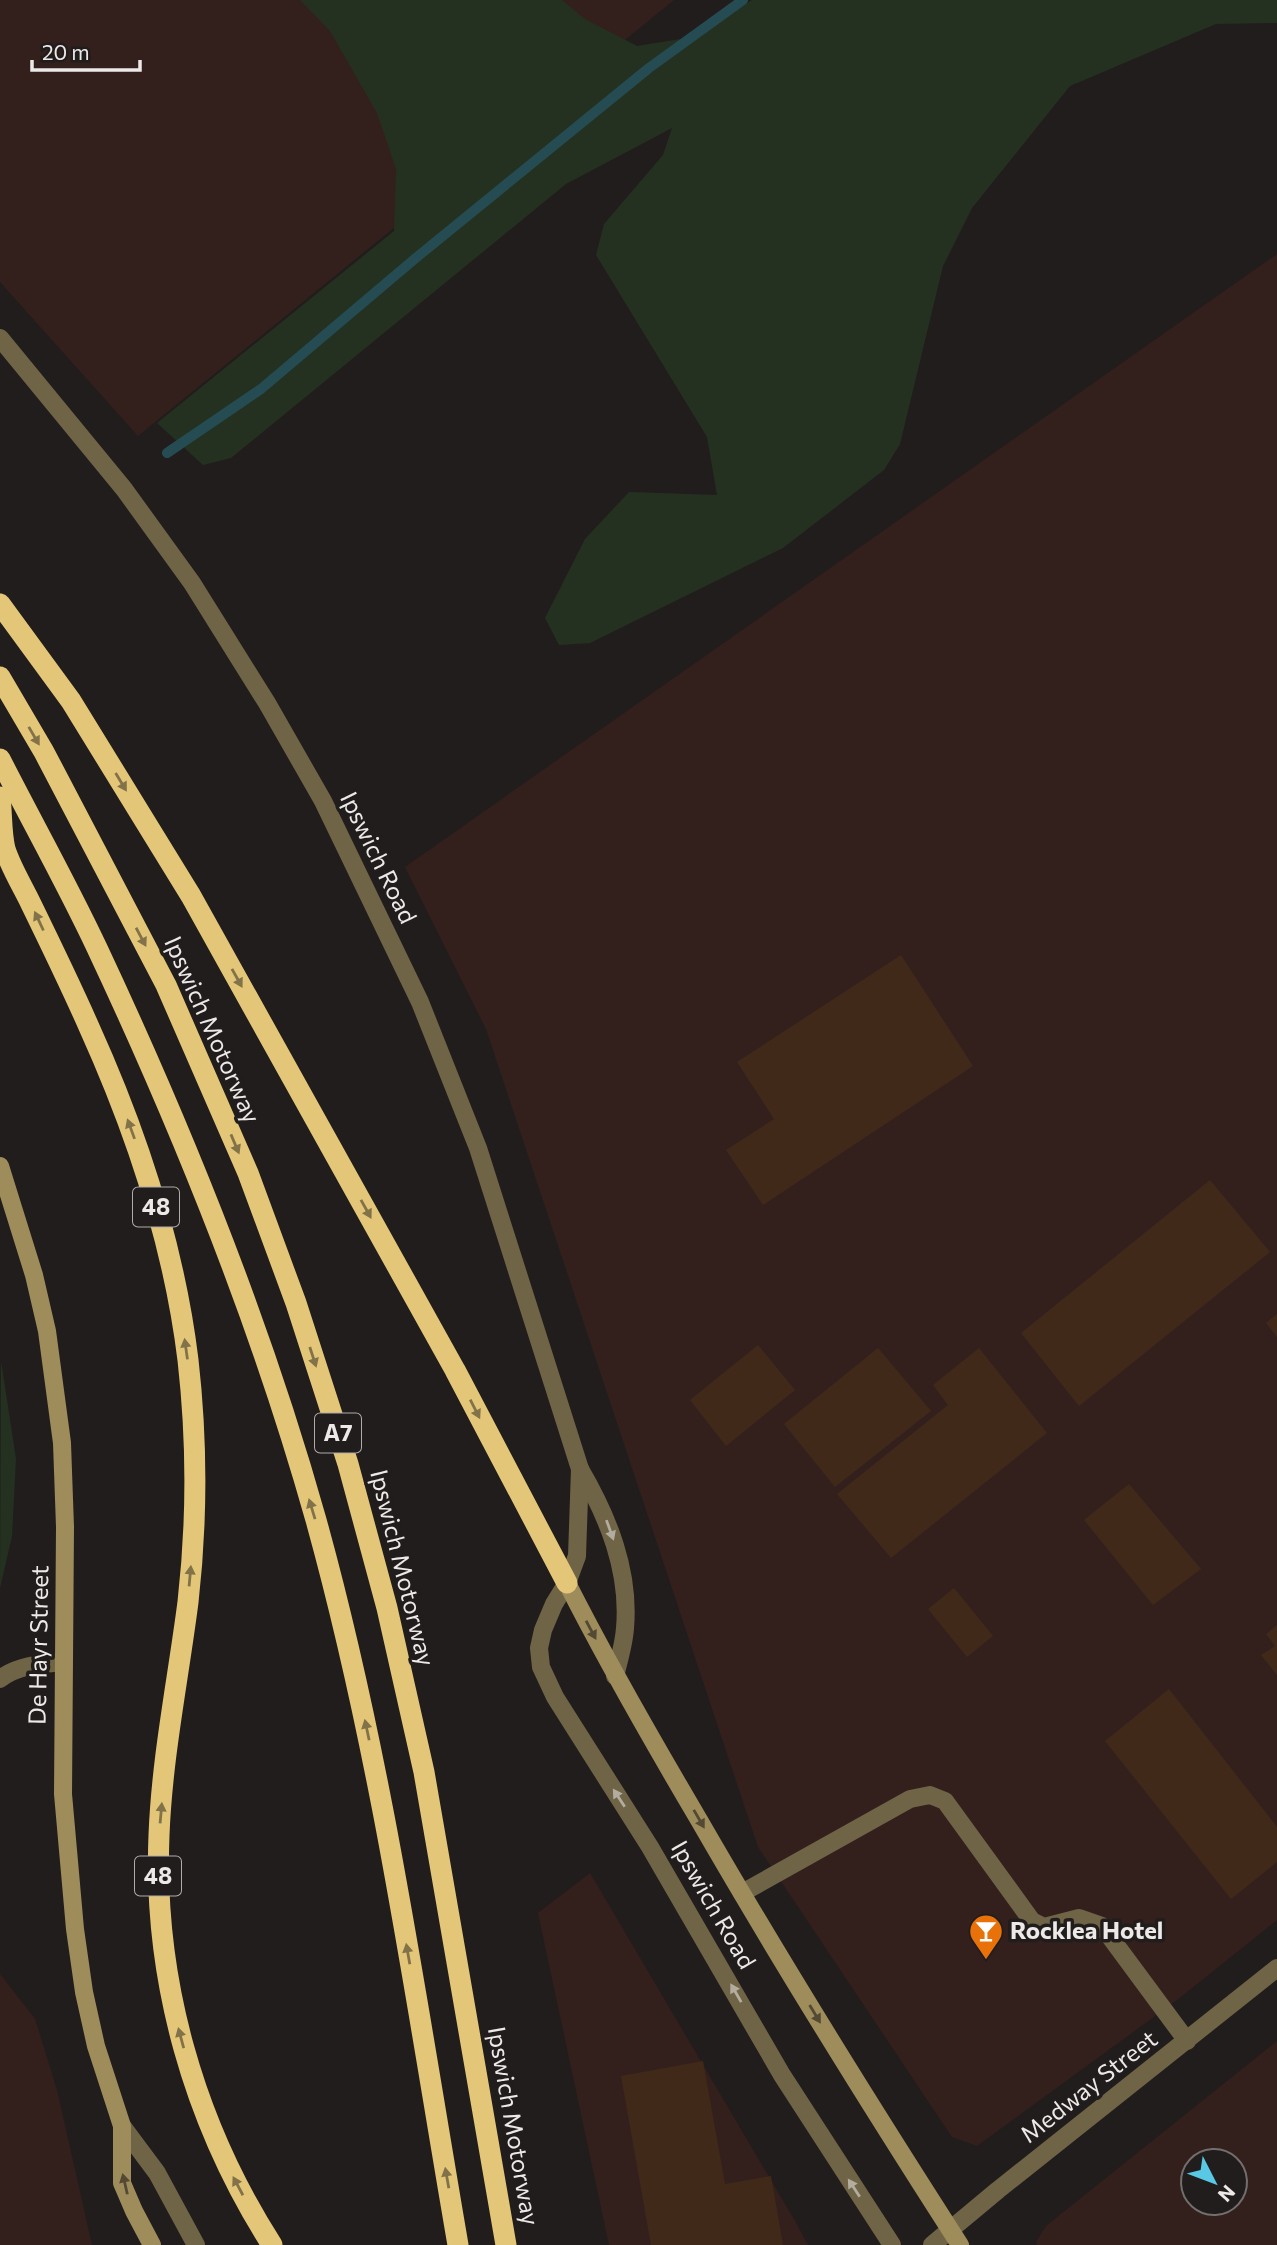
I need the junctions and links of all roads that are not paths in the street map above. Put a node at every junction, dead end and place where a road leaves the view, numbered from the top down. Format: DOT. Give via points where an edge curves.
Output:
graph roads {
  1 [pos="0,338"];
  2 [pos="0,604"];
  3 [pos="0,677"];
  4 [pos="0,759"];
  5 [pos="0,797"];
  6 [pos="0,1166"];
  7 [pos="580,1469"];
  8 [pos="567,1583"];
  9 [pos="63,1662"];
  10 [pos="615,1676"];
  11 [pos="0,1679"];
  12 [pos="742,1894"];
  13 [pos="1277,1968"];
  14 [pos="1187,2041"];
  15 [pos="122,2126"];
  16 [pos="950,2230"];
  17 [pos="148,2243"];
  18 [pos="196,2245"];
  19 [pos="272,2245"];
  20 [pos="458,2245"];
  21 [pos="506,2245"];
  22 [pos="892,2245"];
  23 [pos="932,2245"];
  24 [pos="960,2245"];
  1 -- 7 [label="street, Ipswich Road" via="124,489 192,583 323,802 420,1002 478,1148"];
  2 -- 8 [label="highway, one-way" via="71,701 191,896 455,1370"];
  3 -- 21 [label="highway, Ipswich Motorway / A7, one-way" via="166,985 248,1173 348,1464 424,1772"];
  20 -- 4 [label="highway, A7, one-way" via="382,1800 315,1518 270,1372 172,1116 96,947"];
  19 -- 5 [label="highway, 48, one-way" via="227,2165 201,2104 173,2010 162,1927 158,1885 162,1798 192,1549 193,1419 171,1262 122,1103 5,849"];
  6 -- 9 [label="street, De Hayr Street" via="34,1275 55,1384 65,1493"];
  7 -- 8 [label="street, Ipswich Road" via="578,1548"];
  7 -- 10 [label="street, Ipswich Road, one-way" via="600,1505 624,1580 625,1630"];
  8 -- 10 [label="street, Ipswich Road, one-way"];
  22 -- 8 [label="street, Ipswich Road, one-way" via="782,2075 657,1858 555,1697 541,1667 539,1648 542,1630"];
  9 -- 11 [label="street" via="36,1664"];
  9 -- 15 [label="street, De Hayr Street" via="63,1794 75,1928 96,2046"];
  10 -- 12 [label="street, Ipswich Road, one-way"];
  12 -- 14 [label="street" via="910,1799 930,1795 945,1801 1032,1921 1044,1927 1079,1918 1102,1926"];
  12 -- 16 [label="street, Ipswich Road, one-way"];
  13 -- 14 [label="street, Medway Street"];
  14 -- 16 [label="street, Medway Street"];
  17 -- 15 [label="street, De Hayr Street, one-way" via="122,2183"];
  15 -- 18 [label="street, De Hayr Street" via="157,2173"];
  16 -- 23 [label="street, Medway Street"];
  16 -- 24 [label="street, Ipswich Road"];
}
